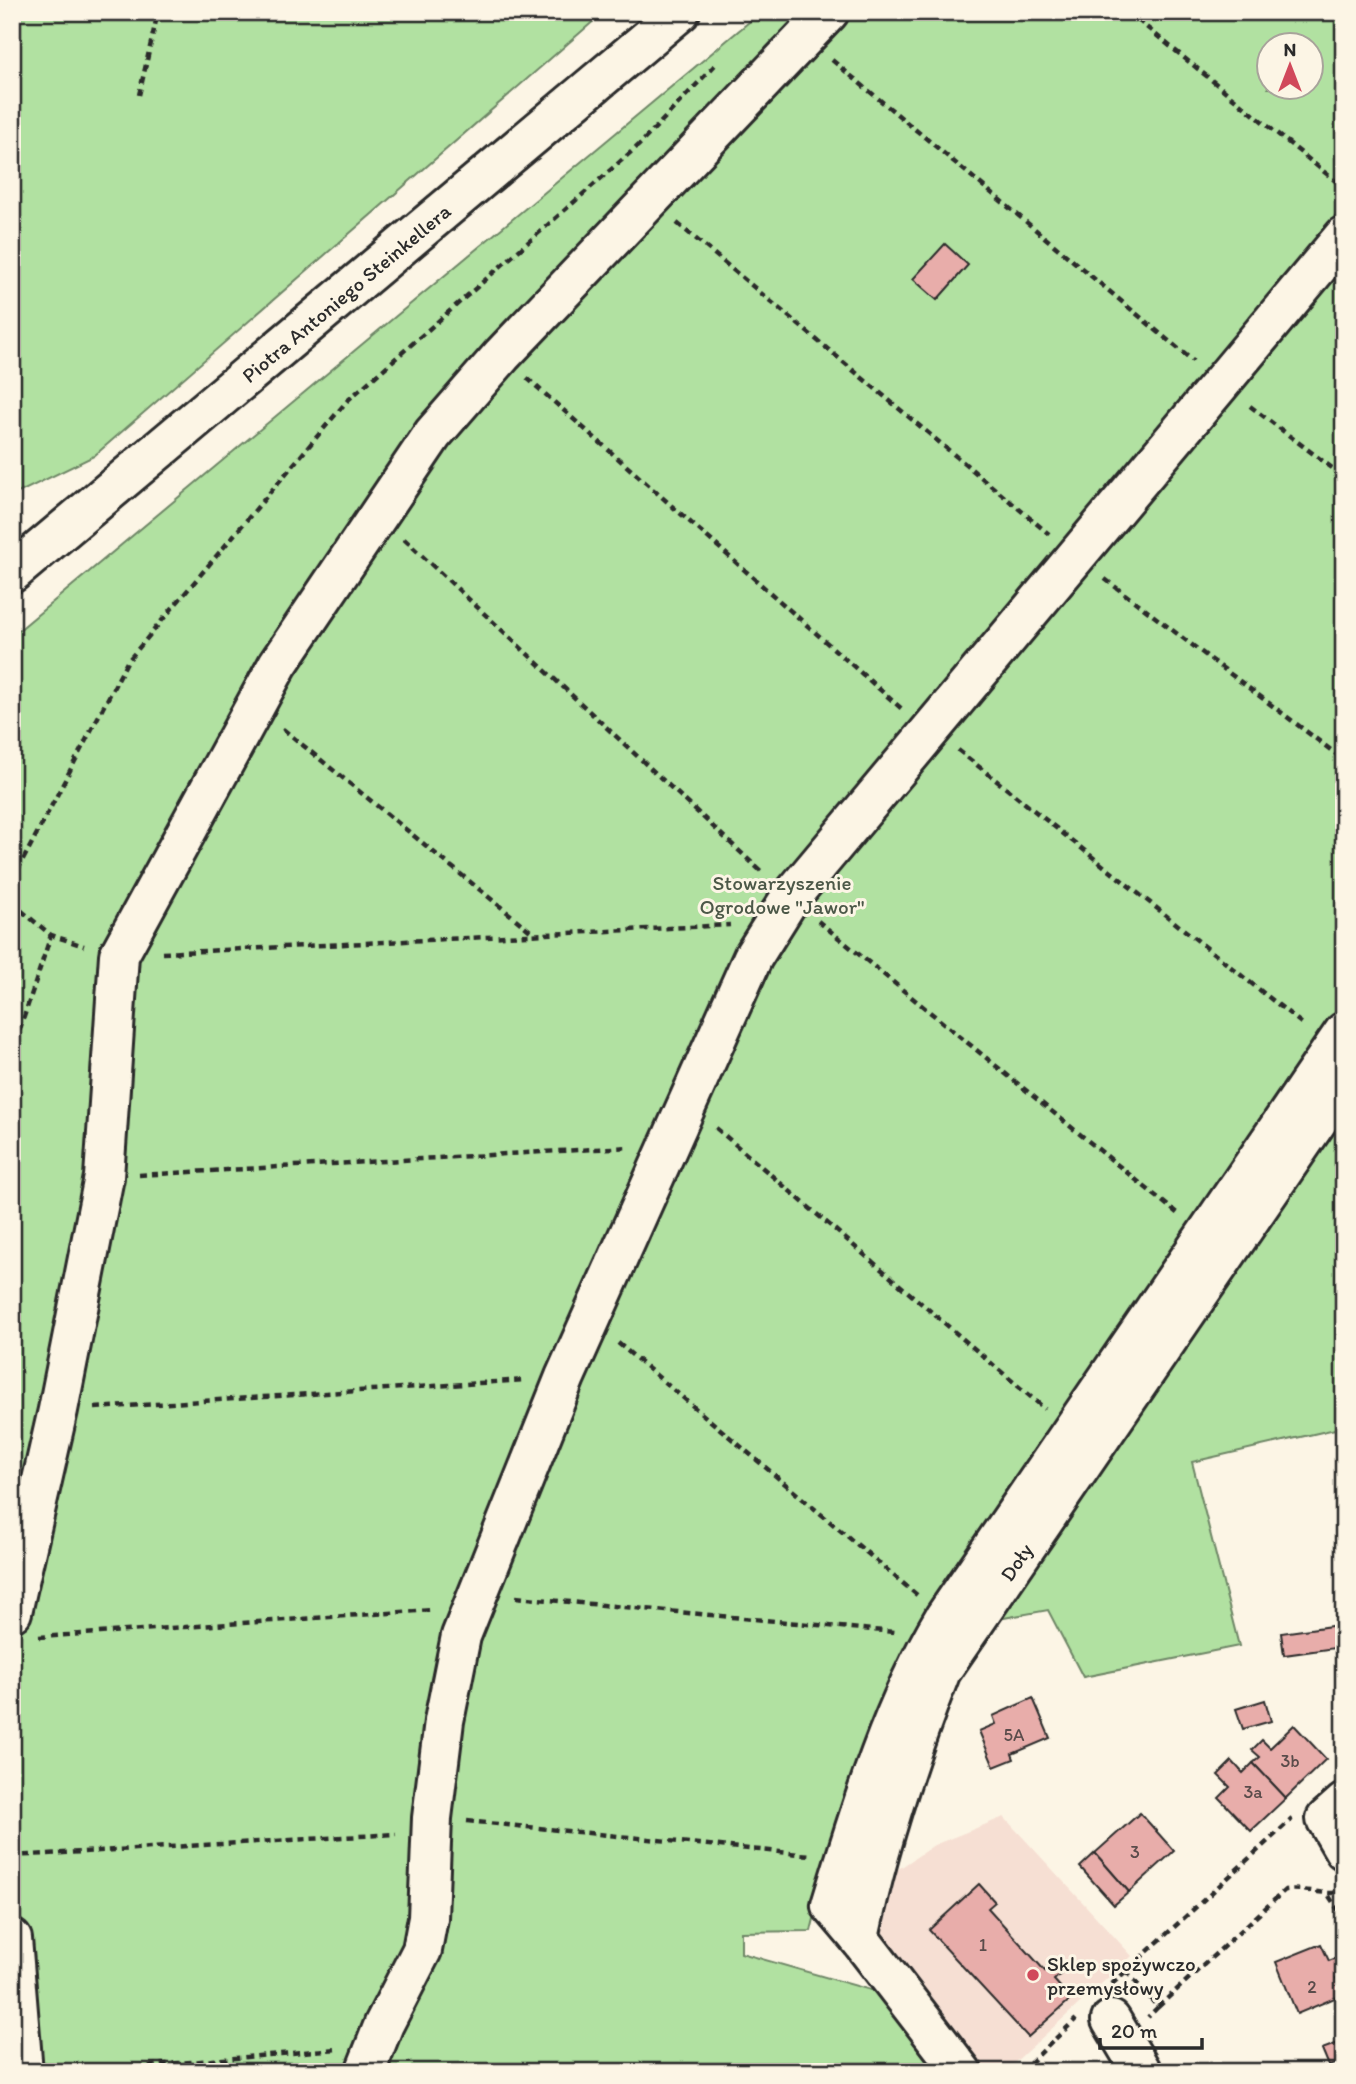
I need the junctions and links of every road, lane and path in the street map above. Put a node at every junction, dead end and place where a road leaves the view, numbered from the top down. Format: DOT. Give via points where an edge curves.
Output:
graph roads {
  1 [pos="158,12"];
  2 [pos="680,12"];
  3 [pos="1128,12"];
  4 [pos="817,25"];
  5 [pos="716,64"];
  6 [pos="139,95"];
  7 [pos="1344,188"];
  8 [pos="651,202"];
  9 [pos="1344,236"];
  10 [pos="1221,384"];
  11 [pos="1344,477"];
  12 [pos="1076,558"];
  13 [pos="12,573"];
  14 [pos="255,706"];
  15 [pos="1344,760"];
  16 [pos="12,881"];
  17 [pos="12,903"];
  18 [pos="773,923"];
  19 [pos="51,934"];
  20 [pos="535,934"];
  21 [pos="119,955"];
  22 [pos="1344,1032"];
  23 [pos="12,1052"];
  24 [pos="1344,1082"];
  25 [pos="688,1104"];
  26 [pos="670,1145"];
  27 [pos="104,1177"];
  28 [pos="593,1322"];
  29 [pos="565,1377"];
  30 [pos="58,1410"];
  31 [pos="1072,1432"];
  32 [pos="474,1601"];
  33 [pos="19,1625"];
  34 [pos="939,1627"];
  35 [pos="1327,1822"];
  36 [pos="432,1825"];
  37 [pos="12,1856"];
  38 [pos="845,1858"];
  39 [pos="1344,1891"];
  40 [pos="1329,1896"];
  41 [pos="1344,1919"];
  42 [pos="859,1938"];
  43 [pos="12,1939"];
  44 [pos="1100,2007"];
  45 [pos="1158,2007"];
  46 [pos="370,2059"];
  47 [pos="112,2071"];
  48 [pos="23,2072"];
  49 [pos="78,2072"];
  50 [pos="962,2072"];
  51 [pos="1021,2072"];
  52 [pos="1142,2072"];
  1 -- 6 [label="path"];
  2 -- 13 [label="street, Piotra Antoniego Steinkellera"];
  3 -- 7 [label="path"];
  4 -- 8 [label="street"];
  4 -- 10 [label="path"];
  5 -- 16 [label="path" via="639,145 347,401 127,663"];
  8 -- 12 [label="path"];
  8 -- 14 [label="street" via="502,355 433,434 278,664"];
  9 -- 10 [label="street"];
  10 -- 11 [label="path"];
  10 -- 12 [label="street"];
  12 -- 15 [label="path"];
  12 -- 18 [label="street"];
  14 -- 20 [label="path"];
  14 -- 21 [label="street"];
  17 -- 19 [label="path"];
  18 -- 20 [label="path"];
  18 -- 25 [label="street" via="753,957"];
  19 -- 21 [label="path"];
  19 -- 23 [label="path"];
  20 -- 21 [label="path"];
  21 -- 27 [label="street"];
  22 -- 31 [label="street"];
  24 -- 42 [label="street, Doły" via="941,1671 912,1744 872,1874"];
  25 -- 26 [label="street"];
  25 -- 31 [label="path"];
  26 -- 27 [label="path"];
  26 -- 28 [label="street"];
  27 -- 30 [label="street"];
  28 -- 29 [label="street"];
  28 -- 34 [label="path"];
  29 -- 30 [label="path"];
  29 -- 32 [label="street"];
  30 -- 33 [label="street"];
  31 -- 34 [label="street"];
  32 -- 33 [label="path"];
  32 -- 34 [label="path"];
  32 -- 36 [label="street" via="461,1636 444,1721"];
  34 -- 38 [label="street" via="917,1664 885,1740"];
  35 -- 44 [label="path"];
  36 -- 37 [label="path"];
  36 -- 38 [label="path"];
  36 -- 46 [label="street" via="422,1950"];
  38 -- 42 [label="street" via="831,1905"];
  39 -- 40 [label="path"];
  40 -- 41 [label="path"];
  40 -- 45 [label="path" via="1301,1888 1285,1890"];
  42 -- 50 [label="street"];
  43 -- 48 [label="street"];
  44 -- 51 [label="path"];
  44 -- 52 [label="street"];
  46 -- 47 [label="path"];
  47 -- 49 [label="path"];
}
